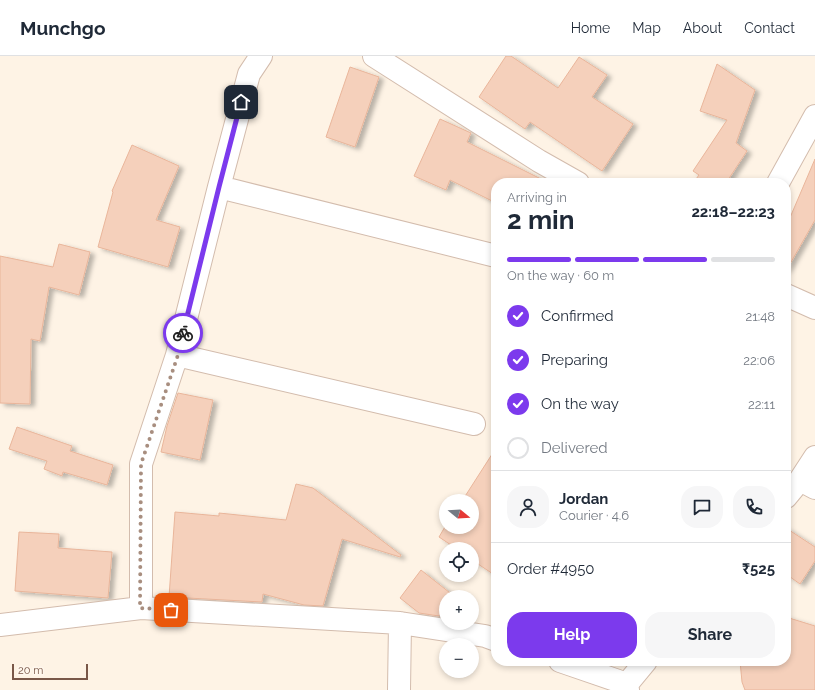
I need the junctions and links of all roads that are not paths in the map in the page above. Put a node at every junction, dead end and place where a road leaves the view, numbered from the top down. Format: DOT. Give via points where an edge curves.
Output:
graph roads {
  1 [pos="261,56"];
  2 [pos="374,56"];
  3 [pos="815,116"];
  4 [pos="569,178"];
  5 [pos="781,178"];
  6 [pos="219,187"];
  7 [pos="491,255"];
  8 [pos="791,297"];
  9 [pos="815,308"];
  10 [pos="178,355"];
  11 [pos="474,424"];
  12 [pos="815,457"];
  13 [pos="808,484"];
  14 [pos="791,494"];
  15 [pos="140,608"];
  16 [pos="400,623"];
  17 [pos="0,625"];
  18 [pos="491,632"];
  19 [pos="573,666"];
  20 [pos="642,666"];
  21 [pos="627,687"];
  22 [pos="399,690"];
  1 -- 6 [label="street" via="249,74"];
  2 -- 4 [label="street"];
  3 -- 5 [label="street"];
  6 -- 7 [label="street"];
  6 -- 10 [label="street"];
  8 -- 9 [label="street"];
  10 -- 11 [label="street"];
  10 -- 15 [label="street" via="141,464"];
  12 -- 13 [label="street"];
  13 -- 14 [label="street"];
  15 -- 16 [label="street"];
  15 -- 17 [label="street"];
  16 -- 18 [label="street"];
  16 -- 22 [label="street"];
  19 -- 21 [label="street"];
  20 -- 21 [label="street"];
}
